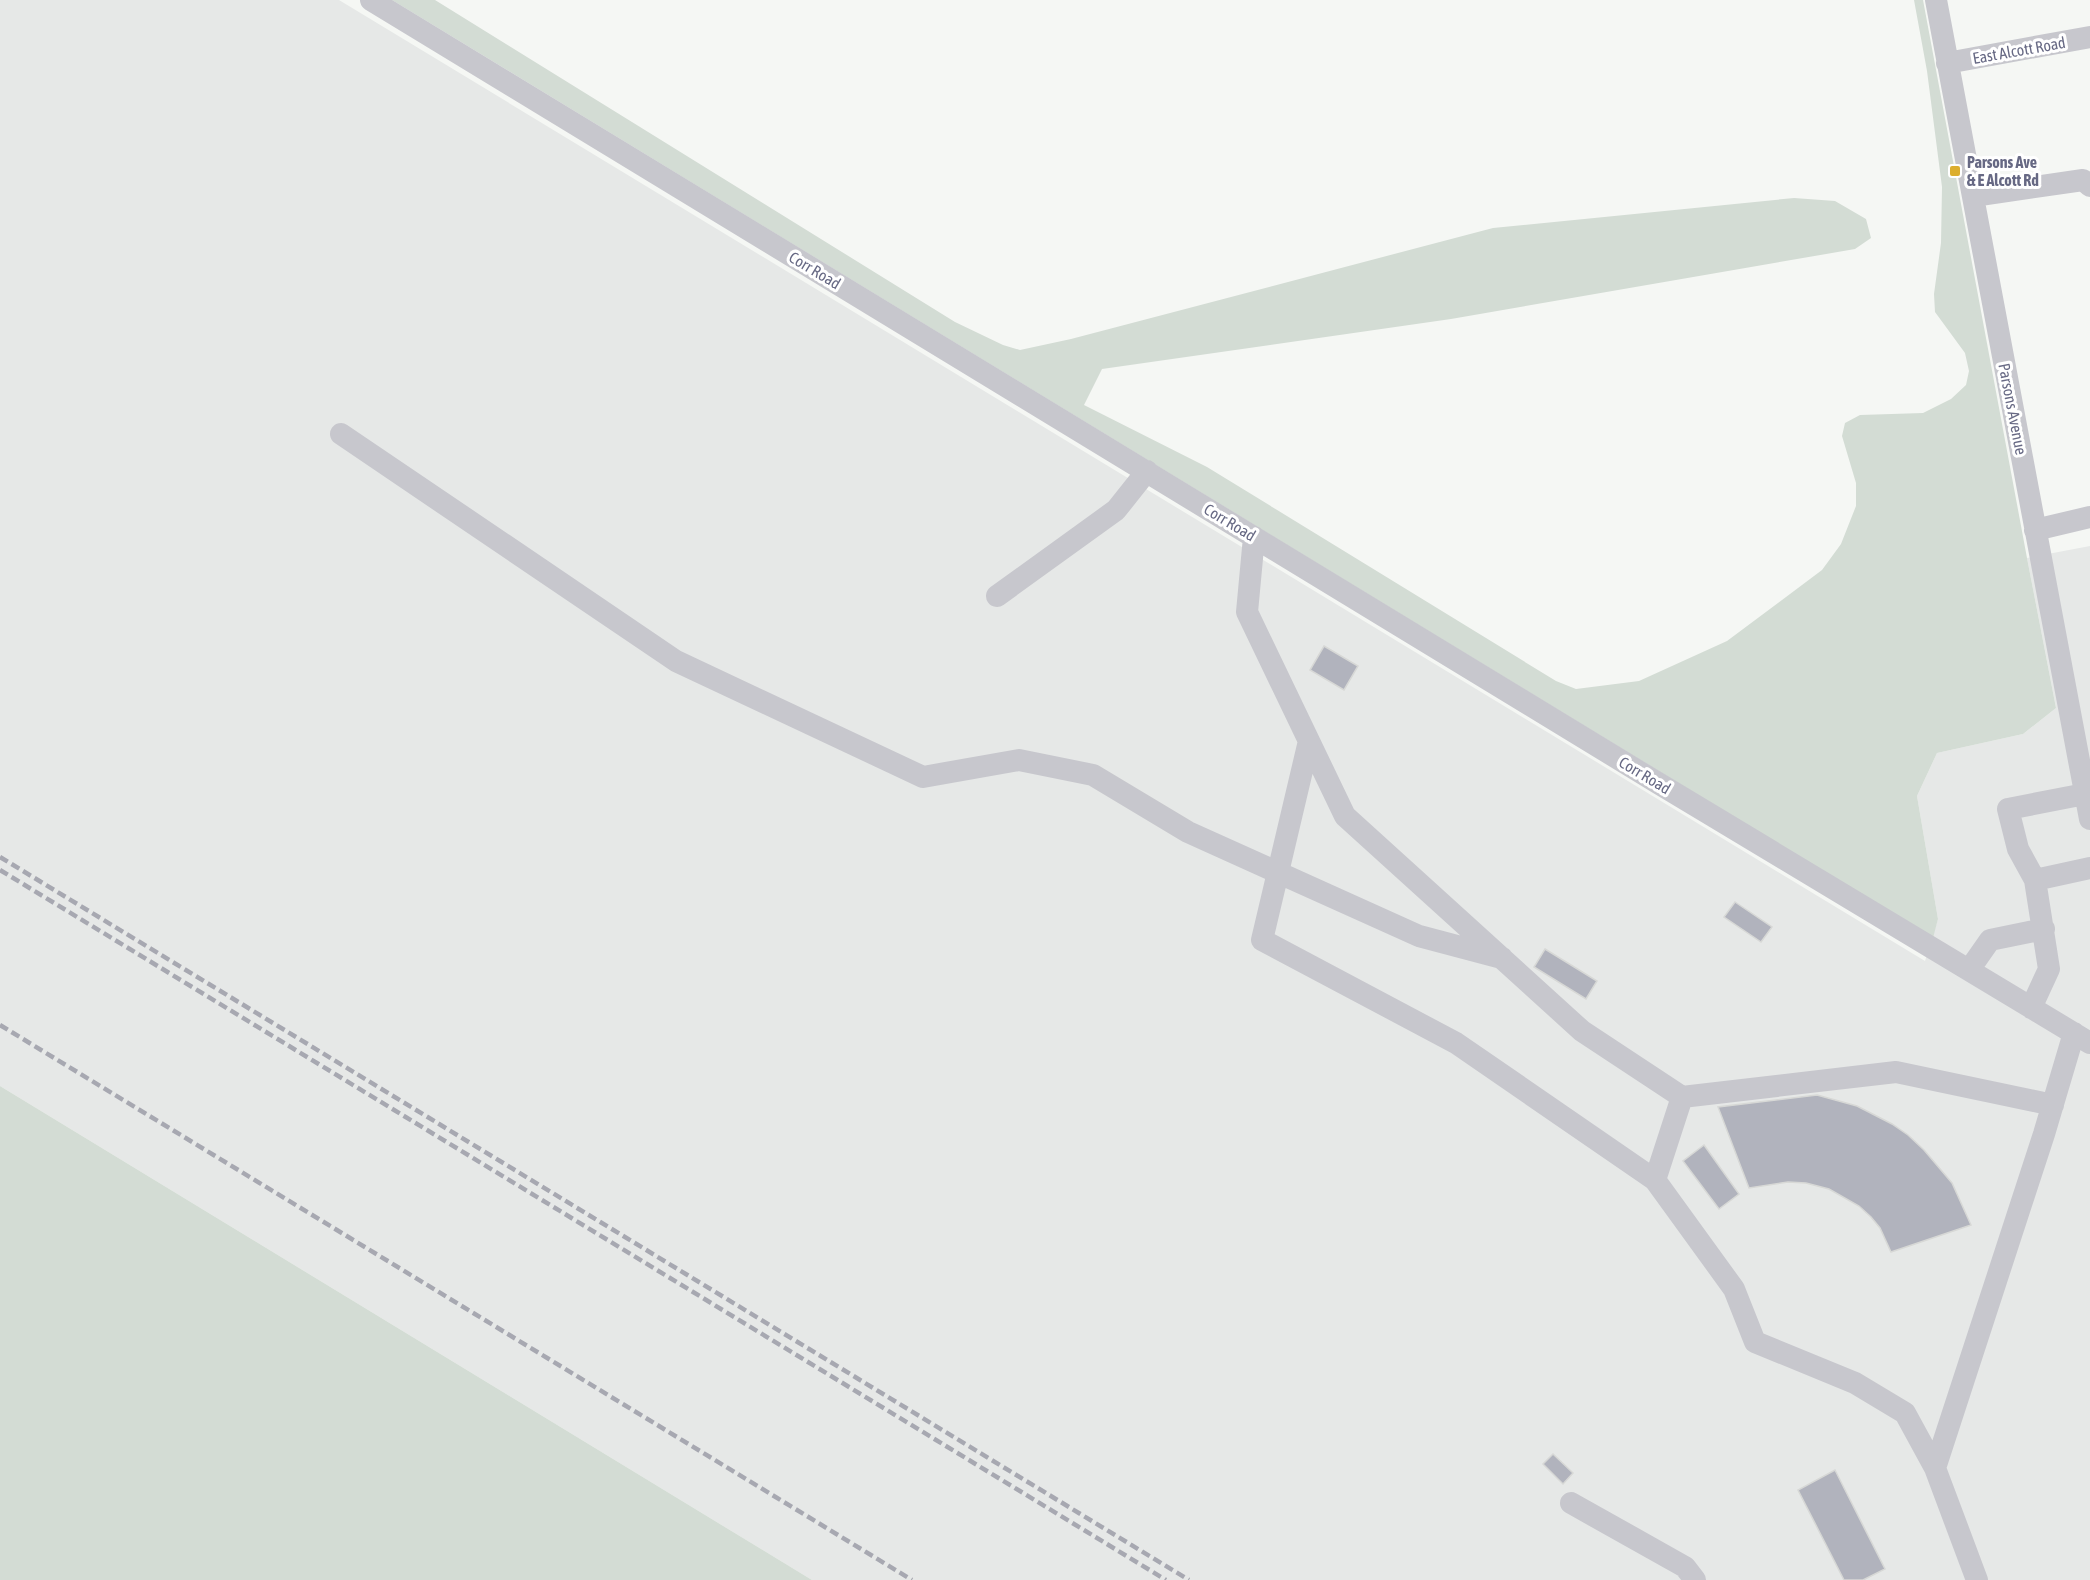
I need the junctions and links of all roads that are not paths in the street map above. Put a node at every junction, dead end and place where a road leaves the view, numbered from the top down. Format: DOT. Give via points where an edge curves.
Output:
graph roads {
  1 [pos="370,0"];
  2 [pos="1936,0"];
  3 [pos="2090,37"];
  4 [pos="1947,63"];
  5 [pos="2090,186"];
  6 [pos="1973,196"];
  7 [pos="341,434"];
  8 [pos="1147,471"];
  9 [pos="2090,517"];
  10 [pos="2035,530"];
  11 [pos="1254,537"];
  12 [pos="997,596"];
  13 [pos="1309,741"];
  14 [pos="2085,794"];
  15 [pos="2090,819"];
  16 [pos="2090,868"];
  17 [pos="1278,872"];
  18 [pos="2035,880"];
  19 [pos="2044,929"];
  20 [pos="1502,958"];
  21 [pos="1969,970"];
  22 [pos="2031,1008"];
  23 [pos="2082,1038"];
  24 [pos="1682,1097"];
  25 [pos="2053,1105"];
  26 [pos="1655,1180"];
  27 [pos="1935,1468"];
  28 [pos="1571,1503"];
  29 [pos="1695,1580"];
  30 [pos="1977,1580"];
  1 -- 8 [label="street, Corr Road"];
  2 -- 4 [label="street, Parsons Avenue"];
  3 -- 4 [label="street, East Alcott Road"];
  4 -- 6 [label="street, Parsons Avenue"];
  5 -- 6 [label="street" via="2083,180"];
  6 -- 10 [label="street, Parsons Avenue"];
  7 -- 17 [label="street" via="676,661 923,777 1019,760 1093,775 1188,832"];
  8 -- 11 [label="street, Corr Road"];
  8 -- 12 [label="street" via="1116,510"];
  9 -- 10 [label="street"];
  10 -- 14 [label="street, Parsons Avenue"];
  11 -- 13 [label="street" via="1247,612"];
  11 -- 21 [label="street, Corr Road"];
  13 -- 17 [label="street"];
  13 -- 20 [label="street" via="1345,816"];
  14 -- 15 [label="street, Parsons Avenue"];
  14 -- 18 [label="street" via="2008,809 2018,849"];
  16 -- 18 [label="street"];
  17 -- 20 [label="street" via="1419,936"];
  17 -- 26 [label="street" via="1262,940 1456,1043"];
  18 -- 19 [label="street"];
  19 -- 21 [label="street" via="1990,940"];
  19 -- 22 [label="street" via="2049,969"];
  20 -- 24 [label="street" via="1582,1031"];
  21 -- 22 [label="street, Corr Road"];
  22 -- 23 [label="street, Corr Road"];
  23 -- 25 [label="street"];
  24 -- 25 [label="street" via="1896,1072"];
  24 -- 26 [label="street"];
  25 -- 27 [label="street"];
  26 -- 27 [label="street" via="1734,1289 1755,1342 1855,1383 1905,1413"];
  27 -- 30 [label="street"];
  28 -- 29 [label="street" via="1685,1566"];
}
